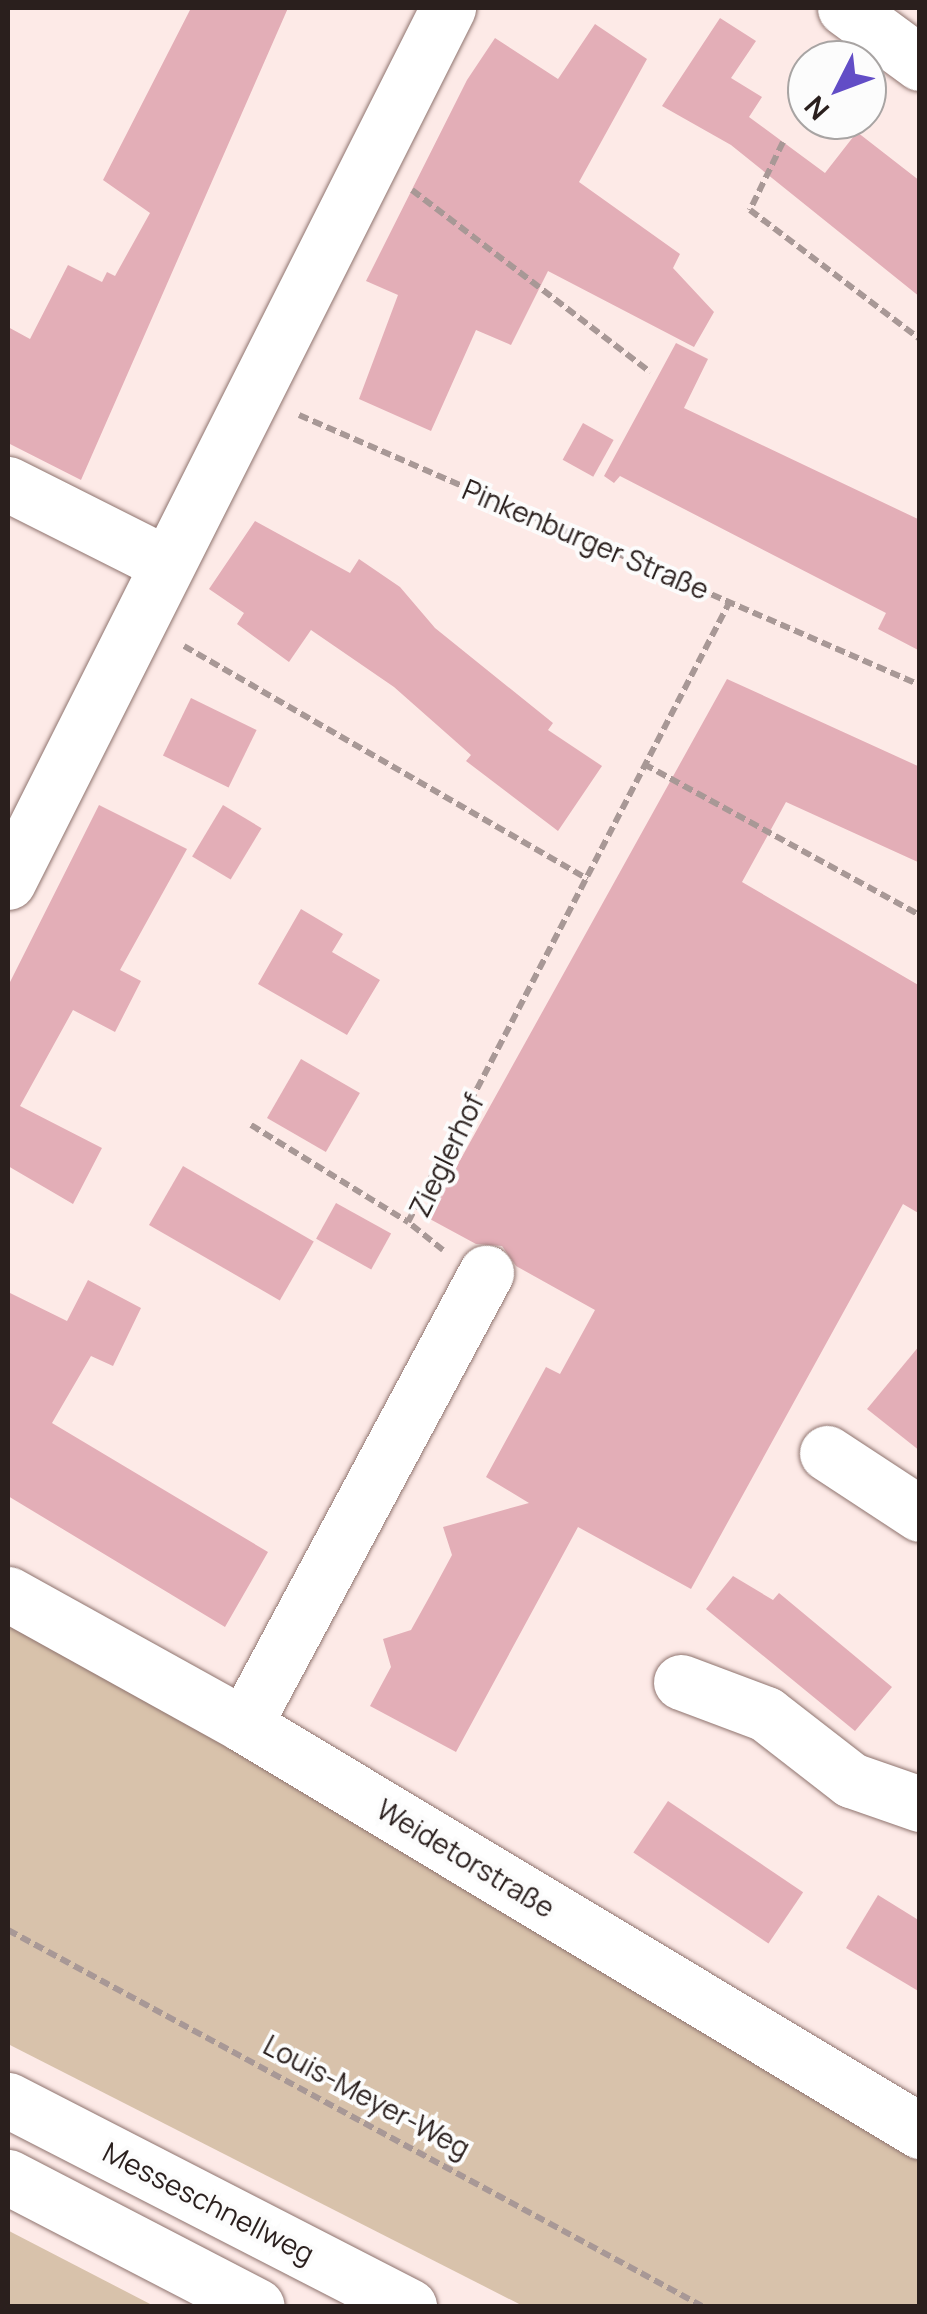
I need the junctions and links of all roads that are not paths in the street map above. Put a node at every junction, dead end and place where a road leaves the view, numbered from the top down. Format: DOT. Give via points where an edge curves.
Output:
graph roads {
  1 [pos="448,8"];
  2 [pos="845,8"];
  3 [pos="920,64"];
  4 [pos="8,484"];
  5 [pos="167,564"];
  6 [pos="8,882"];
  7 [pos="486,1273"];
  8 [pos="827,1452"];
  9 [pos="920,1514"];
  10 [pos="8,1594"];
  11 [pos="681,1682"];
  12 [pos="244,1725"];
  13 [pos="920,1804"];
  14 [pos="8,2100"];
  15 [pos="920,2131"];
  16 [pos="8,2177"];
  17 [pos="256,2306"];
  18 [pos="409,2306"];
  1 -- 5 [label="main road"];
  2 -- 3 [label="main road"];
  4 -- 5 [label="main road"];
  5 -- 6 [label="main road"];
  7 -- 12 [label="main road"];
  8 -- 9 [label="main road"];
  10 -- 12 [label="main road, Weidetorstraße"];
  11 -- 13 [label="main road" via="766,1714 851,1780"];
  12 -- 15 [label="main road, Weidetorstraße"];
  14 -- 18 [label="main road, Messeschnellweg"];
  16 -- 17 [label="main road"];
}
